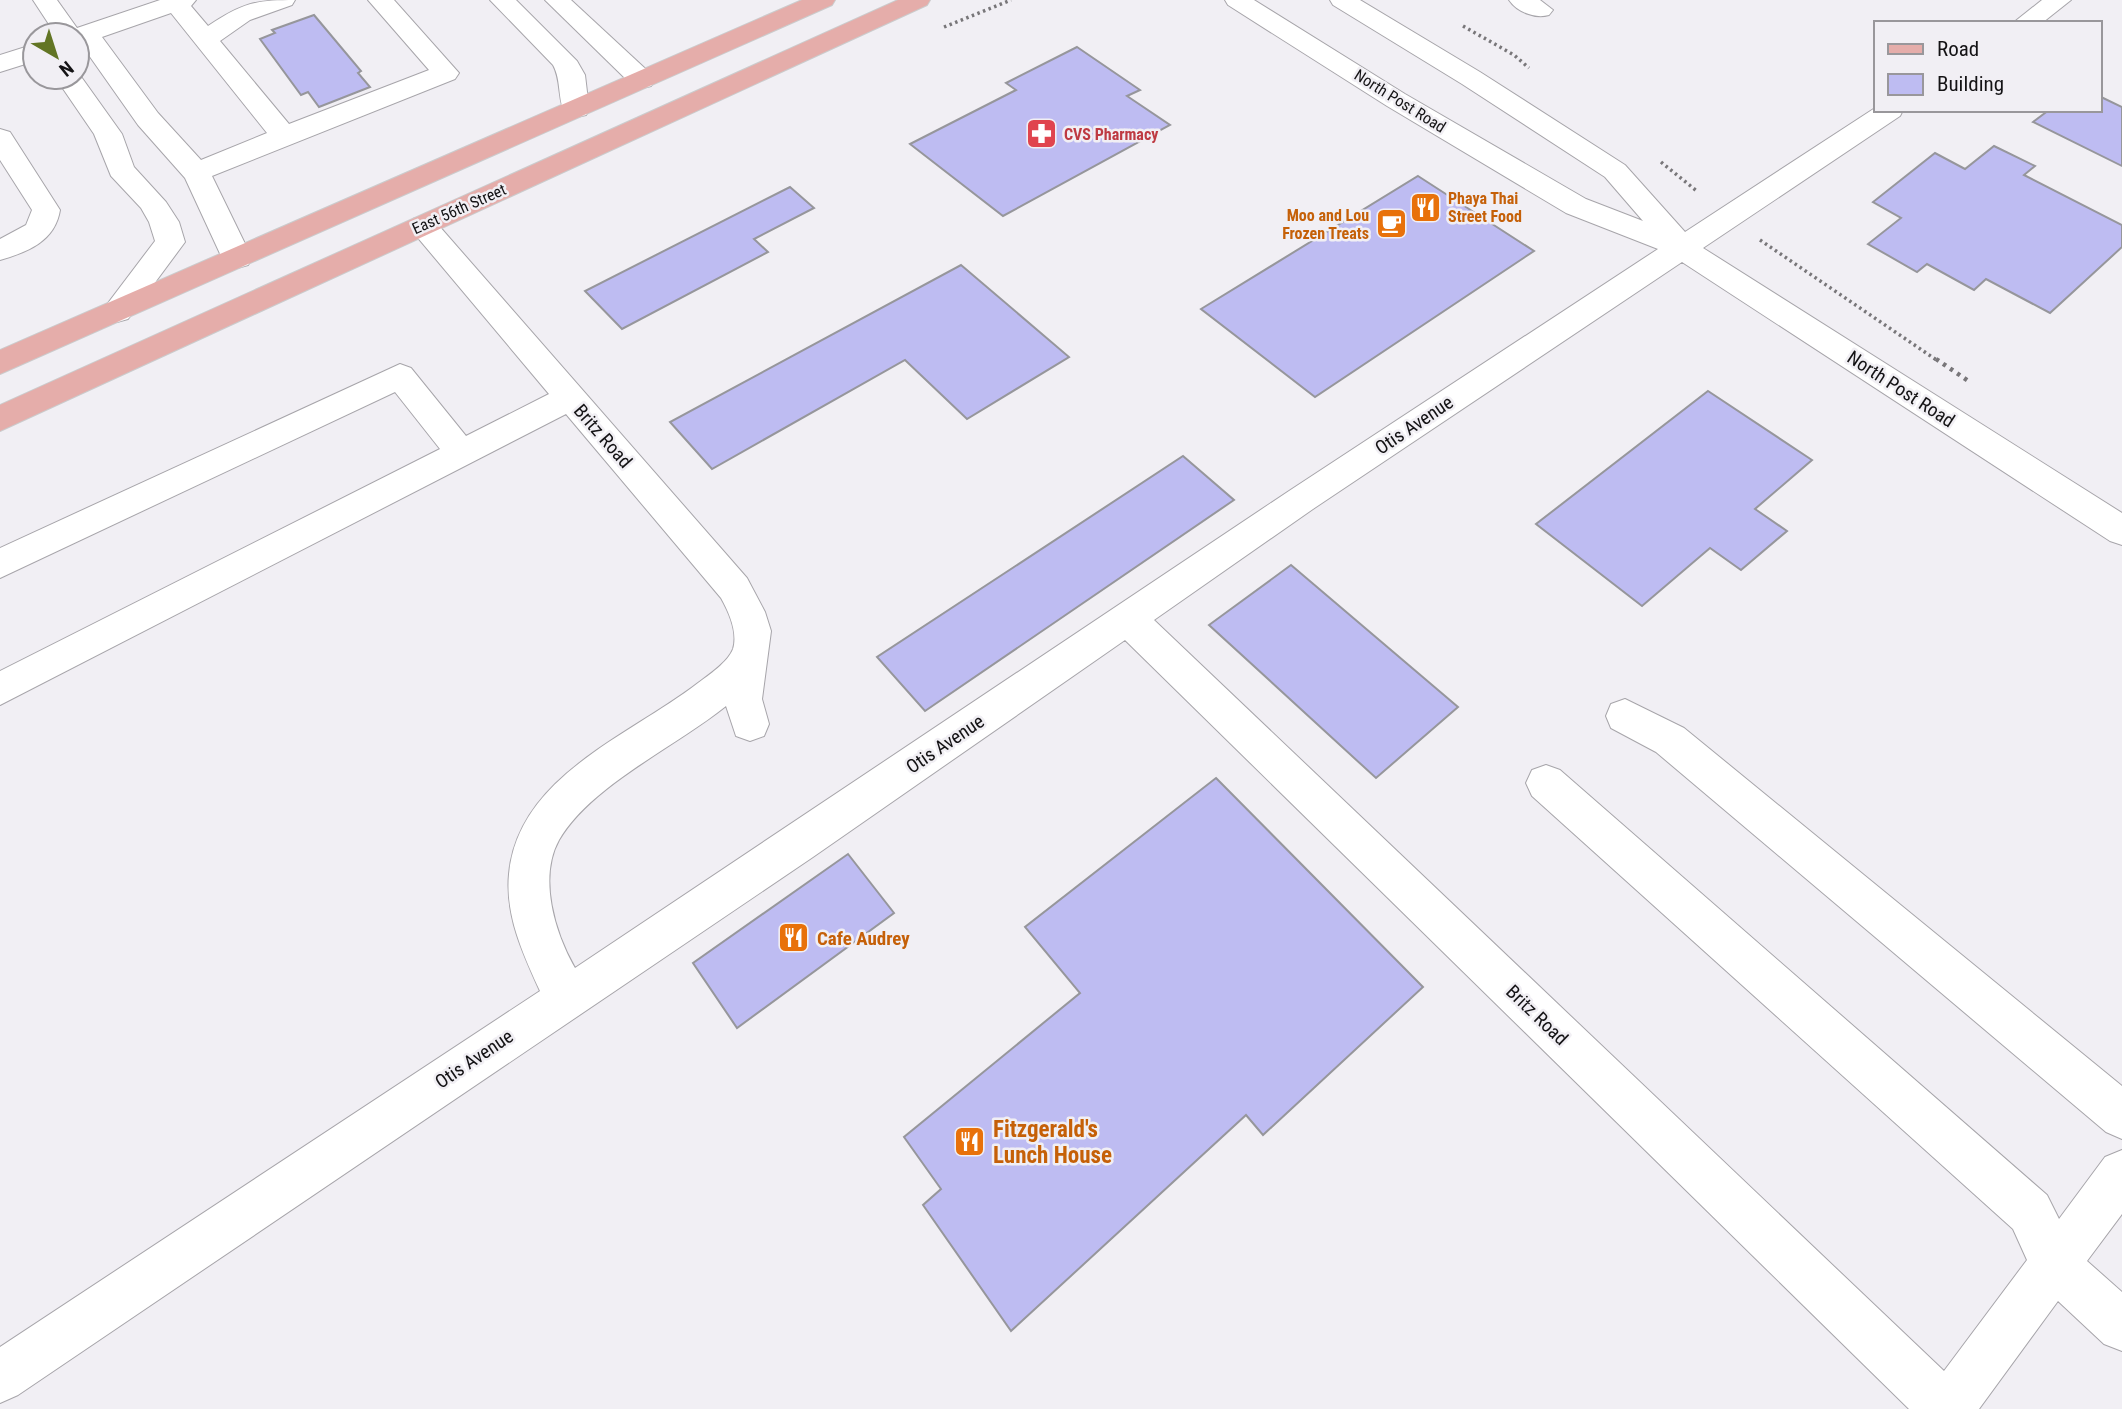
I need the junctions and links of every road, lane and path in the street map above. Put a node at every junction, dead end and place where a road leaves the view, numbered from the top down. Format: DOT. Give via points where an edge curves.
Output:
graph roads {
  1 [pos="45,0"];
  2 [pos="283,0"];
  3 [pos="380,0"];
  4 [pos="502,0"];
  5 [pos="557,0"];
  6 [pos="823,0"];
  7 [pos="918,0"];
  8 [pos="1237,0"];
  9 [pos="1342,0"];
  10 [pos="2059,0"];
  11 [pos="180,1"];
  12 [pos="65,21"];
  13 [pos="2028,21"];
  14 [pos="91,31"];
  15 [pos="206,39"];
  16 [pos="91,51"];
  17 [pos="21,57"];
  18 [pos="0,64"];
  19 [pos="642,80"];
  20 [pos="78,91"];
  21 [pos="576,109"];
  22 [pos="1887,112"];
  23 [pos="284,136"];
  24 [pos="0,138"];
  25 [pos="196,172"];
  26 [pos="422,226"];
  27 [pos="1681,247"];
  28 [pos="0,250"];
  29 [pos="237,258"];
  30 [pos="117,311"];
  31 [pos="0,363"];
  32 [pos="0,396"];
  33 [pos="570,398"];
  34 [pos="0,419"];
  35 [pos="462,454"];
  36 [pos="2122,531"];
  37 [pos="0,564"];
  38 [pos="1129,620"];
  39 [pos="748,659"];
  40 [pos="0,689"];
  41 [pos="1625,716"];
  42 [pos="751,724"];
  43 [pos="1546,783"];
  44 [pos="567,997"];
  45 [pos="2122,1116"];
  46 [pos="2122,1174"];
  47 [pos="2056,1266"];
  48 [pos="2122,1326"];
  49 [pos="0,1377"];
  50 [pos="1947,1409"];
  1 -- 12 [label="street"];
  2 -- 15 [label="street" via="241,15"];
  3 -- 23 [label="street" via="446,73"];
  4 -- 21 [label="street" via="564,61 572,75"];
  5 -- 19 [label="street"];
  6 -- 19 [label="main road"];
  7 -- 26 [label="main road, East 56th Street"];
  8 -- 27 [label="street, North Post Road" via="1576,206"];
  9 -- 27 [label="street, North Post Road" via="1615,171"];
  10 -- 13 [label="street"];
  11 -- 14 [label="street"];
  11 -- 15 [label="street"];
  15 -- 23 [label="street"];
  16 -- 25 [label="street"];
  17 -- 18 [label="street"];
  19 -- 21 [label="main road"];
  20 -- 30 [label="street" via="108,134 121,170 152,202 170,242"];
  21 -- 26 [label="main road" via="567,127 542,146 423,201 414,212"];
  21 -- 29 [label="main road"];
  22 -- 27 [label="street, Otis Avenue"];
  23 -- 25 [label="street"];
  24 -- 28 [label="street" via="46,209 45,222 31,238"];
  25 -- 29 [label="street"];
  26 -- 33 [label="street, Britz Road"];
  26 -- 34 [label="main road, East 56th Street"];
  27 -- 36 [label="street, North Post Road"];
  27 -- 38 [label="street, Otis Avenue"];
  29 -- 30 [label="main road"];
  29 -- 32 [label="main road" via="234,277 218,290"];
  30 -- 31 [label="main road"];
  33 -- 35 [label="street"];
  33 -- 39 [label="street, Britz Road" via="744,602 751,625"];
  35 -- 37 [label="street" via="400,376"];
  35 -- 40 [label="street"];
  38 -- 44 [label="street, Otis Avenue"];
  38 -- 50 [label="street, Britz Road"];
  39 -- 42 [label="street, Britz Road" via="743,699"];
  39 -- 44 [label="street" via="702,704 574,793 542,831 530,871 529,906 551,970"];
  41 -- 45 [label="street" via="1670,740"];
  43 -- 47 [label="street" via="2030,1212"];
  44 -- 49 [label="street, Otis Avenue"];
  46 -- 47 [label="street"];
  47 -- 48 [label="street"];
  47 -- 50 [label="street"];
}
